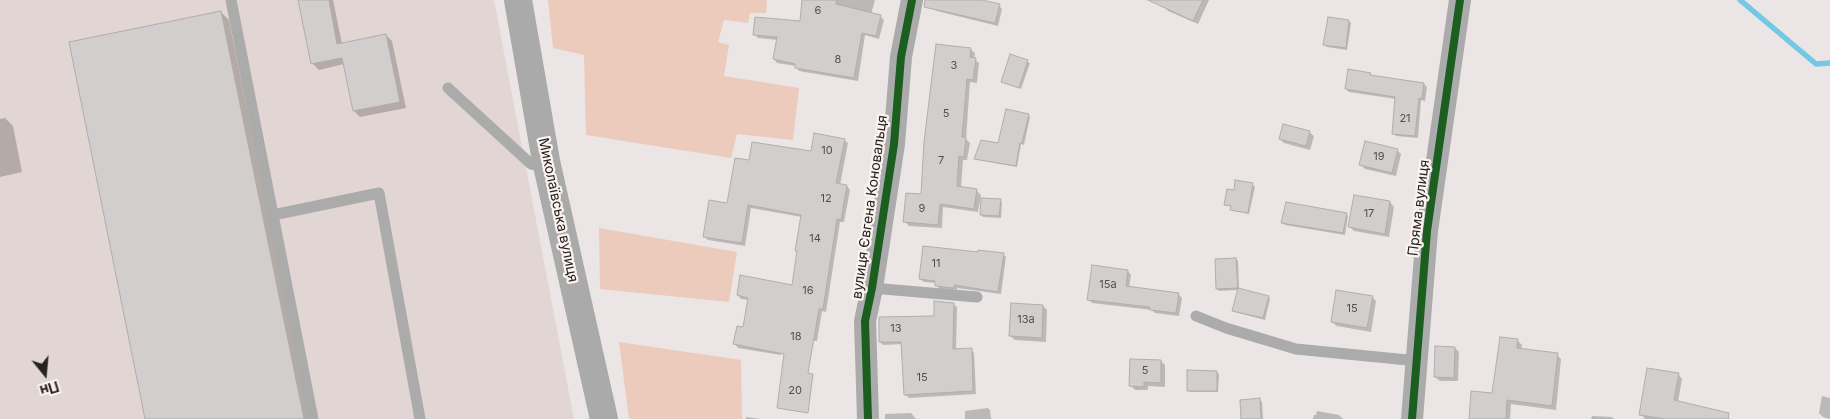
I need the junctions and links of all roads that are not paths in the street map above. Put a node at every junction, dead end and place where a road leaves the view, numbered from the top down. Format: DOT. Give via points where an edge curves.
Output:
graph roads {
  1 [pos="231,0"];
  2 [pos="518,0"];
  3 [pos="912,0"];
  4 [pos="1460,0"];
  5 [pos="448,88"];
  6 [pos="547,167"];
  7 [pos="273,215"];
  8 [pos="872,288"];
  9 [pos="977,297"];
  10 [pos="1196,316"];
  11 [pos="1418,361"];
  12 [pos="313,419"];
  13 [pos="420,419"];
  14 [pos="604,419"];
  15 [pos="868,419"];
  16 [pos="1412,419"];
  1 -- 7 [label="lane"];
  2 -- 6 [label="main road, Миколаївська вулиця"];
  3 -- 8 [label="street, вулиця Євгена Коновальця"];
  4 -- 11 [label="street, Пряма вулиця" via="1427,231"];
  5 -- 6 [label="lane" via="532,164"];
  6 -- 14 [label="main road, Миколаївська вулиця"];
  7 -- 12 [label="lane"];
  7 -- 13 [label="lane" via="379,194"];
  8 -- 9 [label="lane"];
  8 -- 15 [label="street, вулиця Євгена Коновальця" via="865,322"];
  10 -- 11 [label="lane" via="1296,349"];
  11 -- 16 [label="street, Пряма вулиця"];
}
